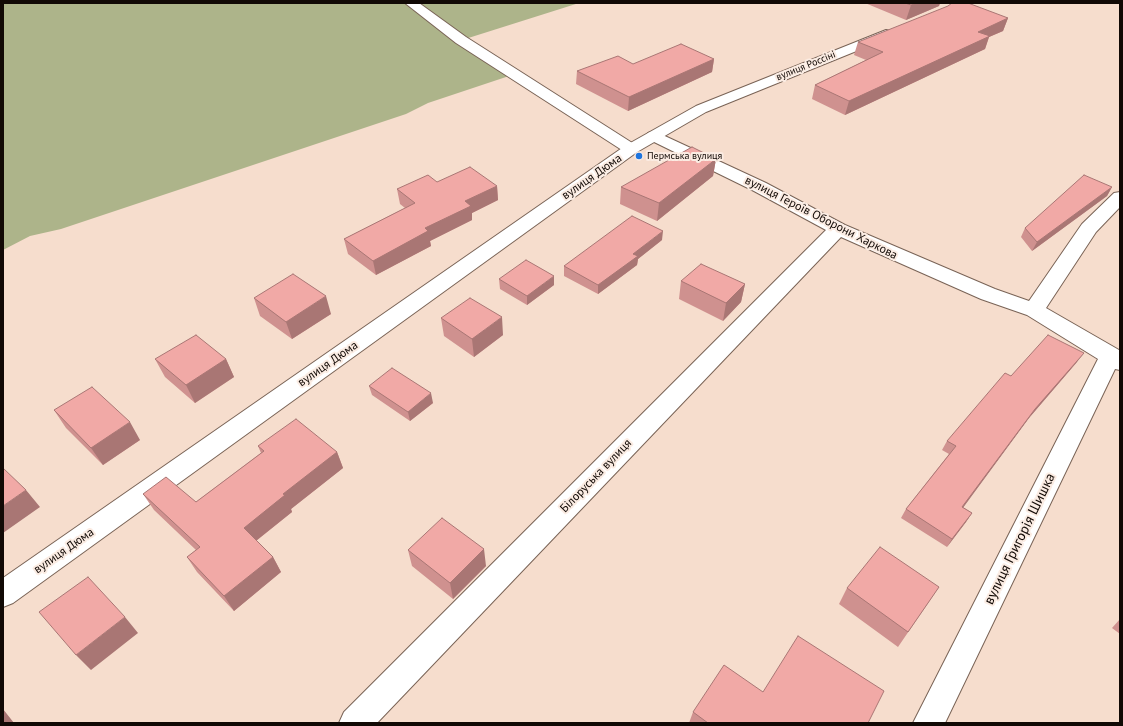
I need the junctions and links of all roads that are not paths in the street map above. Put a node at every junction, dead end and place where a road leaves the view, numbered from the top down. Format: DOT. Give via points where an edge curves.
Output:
graph roads {
  1 [pos="411,3"];
  2 [pos="902,28"];
  3 [pos="654,136"];
  4 [pos="631,149"];
  5 [pos="1120,197"];
  6 [pos="838,229"];
  7 [pos="1034,310"];
  8 [pos="1116,358"];
  9 [pos="3,594"];
  10 [pos="354,723"];
  11 [pos="929,723"];
  1 -- 4 [label="street" via="461,40"];
  2 -- 3 [label="street, вулиця Россіні" via="701,109"];
  3 -- 4 [label="street, вулиця Дюма"];
  3 -- 6 [label="street, вулиця Героїв Оборони Харкова" via="760,187"];
  4 -- 9 [label="street, вулиця Дюма"];
  5 -- 7 [label="street" via="1089,228"];
  6 -- 7 [label="street, вулиця Героїв Оборони Харкова" via="988,294"];
  6 -- 10 [label="street, Білоруська вулиця"];
  7 -- 8 [label="street, вулиця Героїв Оборони Харкова"];
  8 -- 11 [label="street, вулиця Григорія Шишка"];
}
